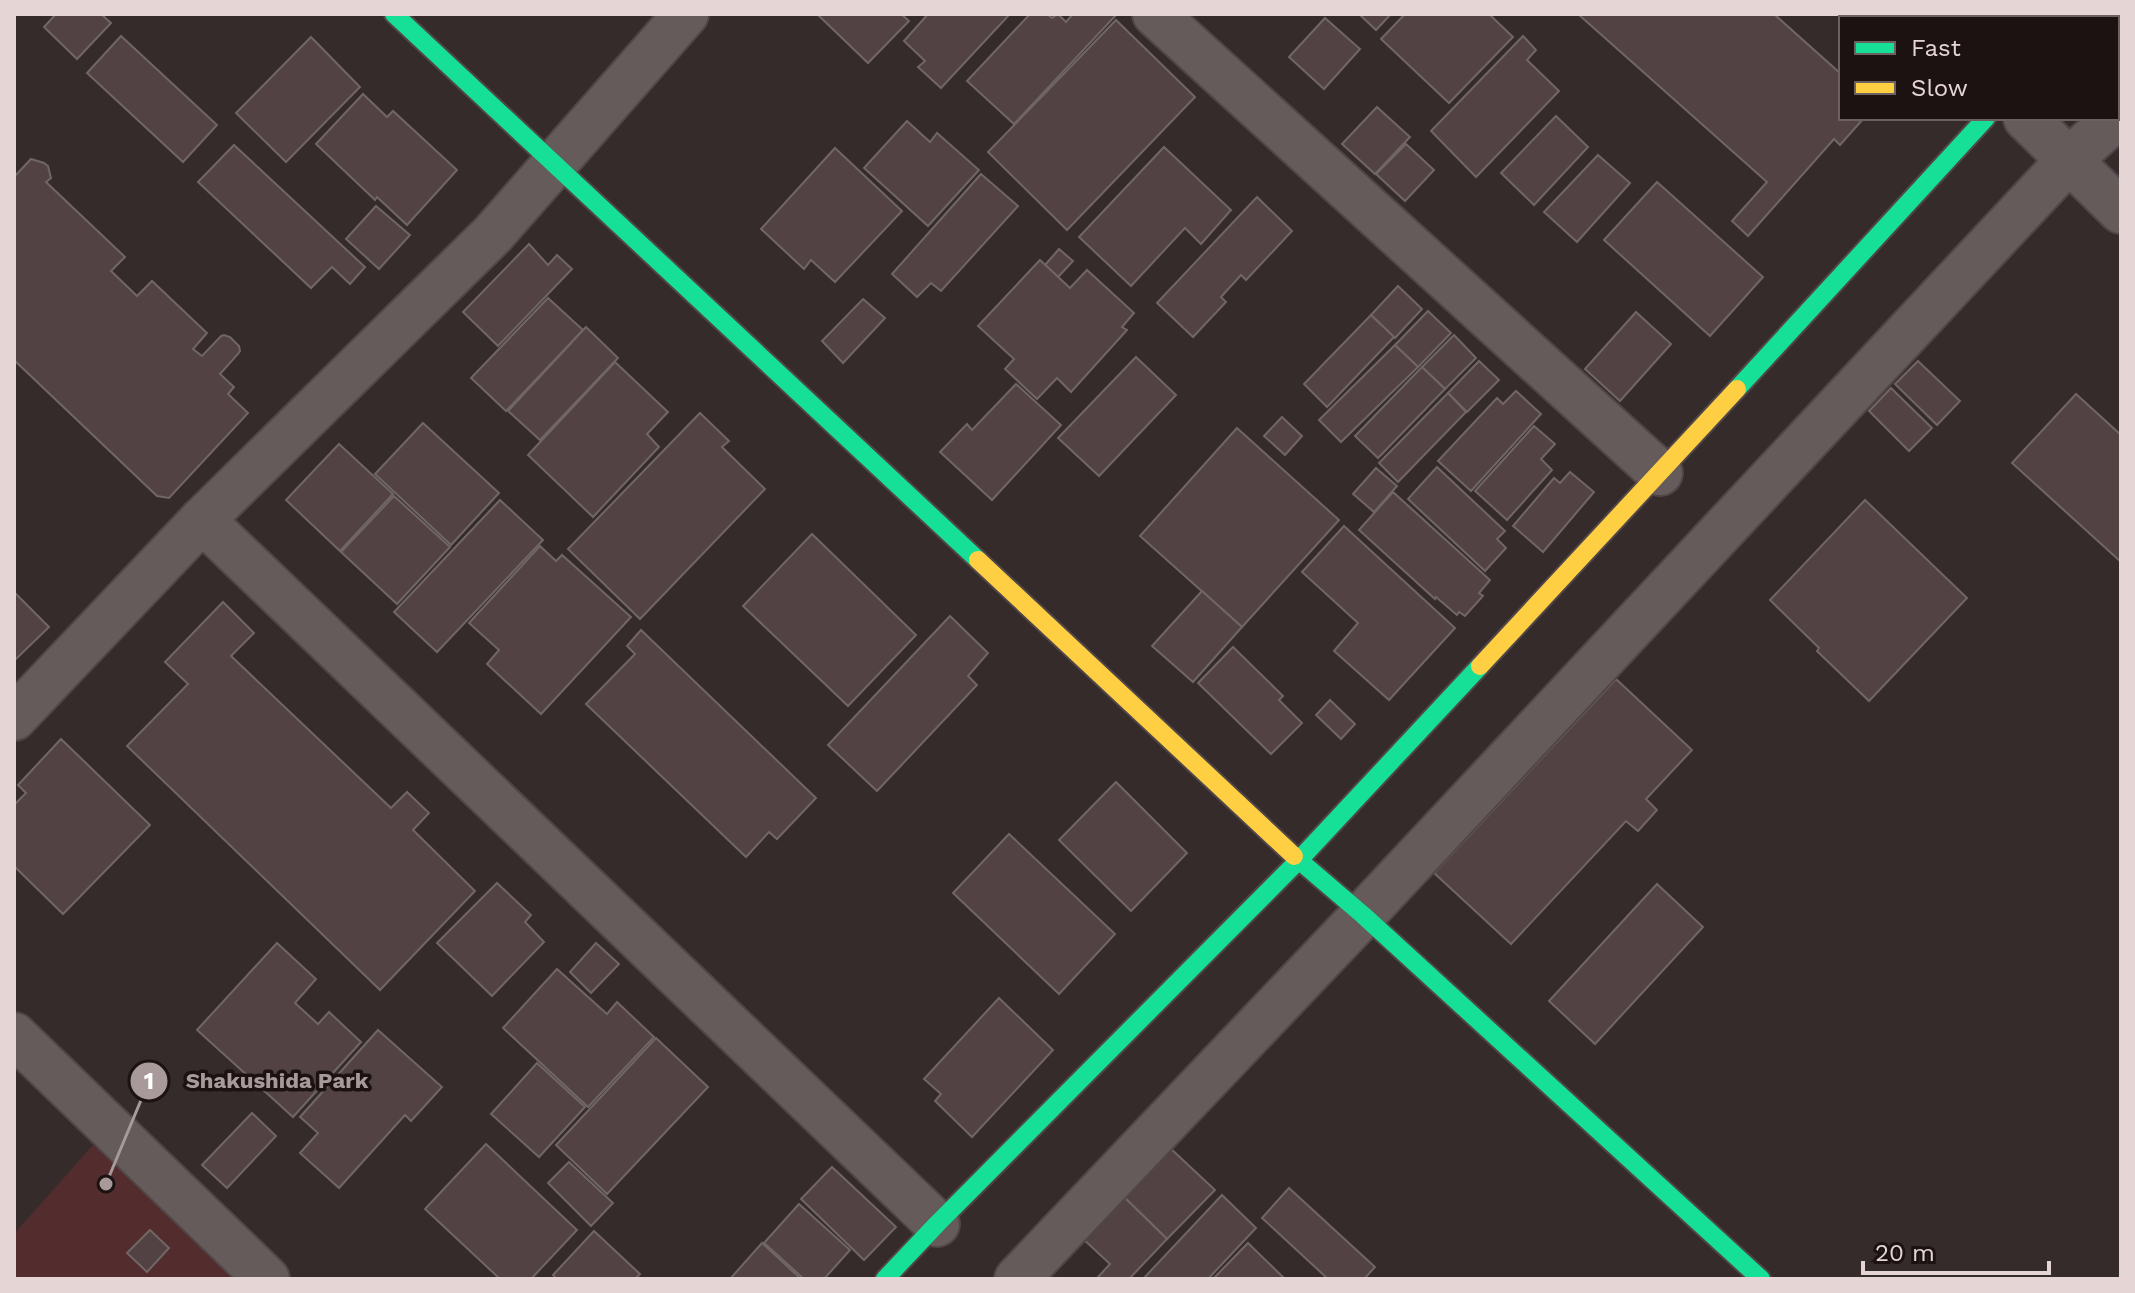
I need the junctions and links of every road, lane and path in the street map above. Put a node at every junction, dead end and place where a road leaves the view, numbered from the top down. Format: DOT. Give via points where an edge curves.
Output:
graph roads {
  1 [pos="394,14"];
  2 [pos="686,14"];
  3 [pos="1155,14"];
  4 [pos="1984,120"];
  5 [pos="2028,120"];
  6 [pos="2114,120"];
  7 [pos="2068,161"];
  8 [pos="556,163"];
  9 [pos="2121,211"];
  10 [pos="1660,473"];
  11 [pos="202,520"];
  12 [pos="14,718"];
  13 [pos="1299,860"];
  14 [pos="1363,915"];
  15 [pos="14,1035"];
  16 [pos="937,1224"];
  17 [pos="267,1279"];
  18 [pos="885,1279"];
  19 [pos="1017,1279"];
  20 [pos="1761,1279"];
  1 -- 8 [label="street"];
  2 -- 8 [label="street"];
  3 -- 10 [label="street"];
  4 -- 10 [label="street"];
  5 -- 7 [label="street"];
  6 -- 7 [label="street"];
  7 -- 9 [label="street"];
  7 -- 14 [label="street"];
  8 -- 11 [label="street" via="493,234"];
  8 -- 13 [label="street"];
  10 -- 13 [label="street"];
  11 -- 12 [label="street"];
  11 -- 16 [label="street"];
  13 -- 14 [label="street"];
  13 -- 16 [label="street"];
  14 -- 19 [label="street"];
  14 -- 20 [label="street"];
  15 -- 17 [label="street"];
  16 -- 18 [label="street"];
}
